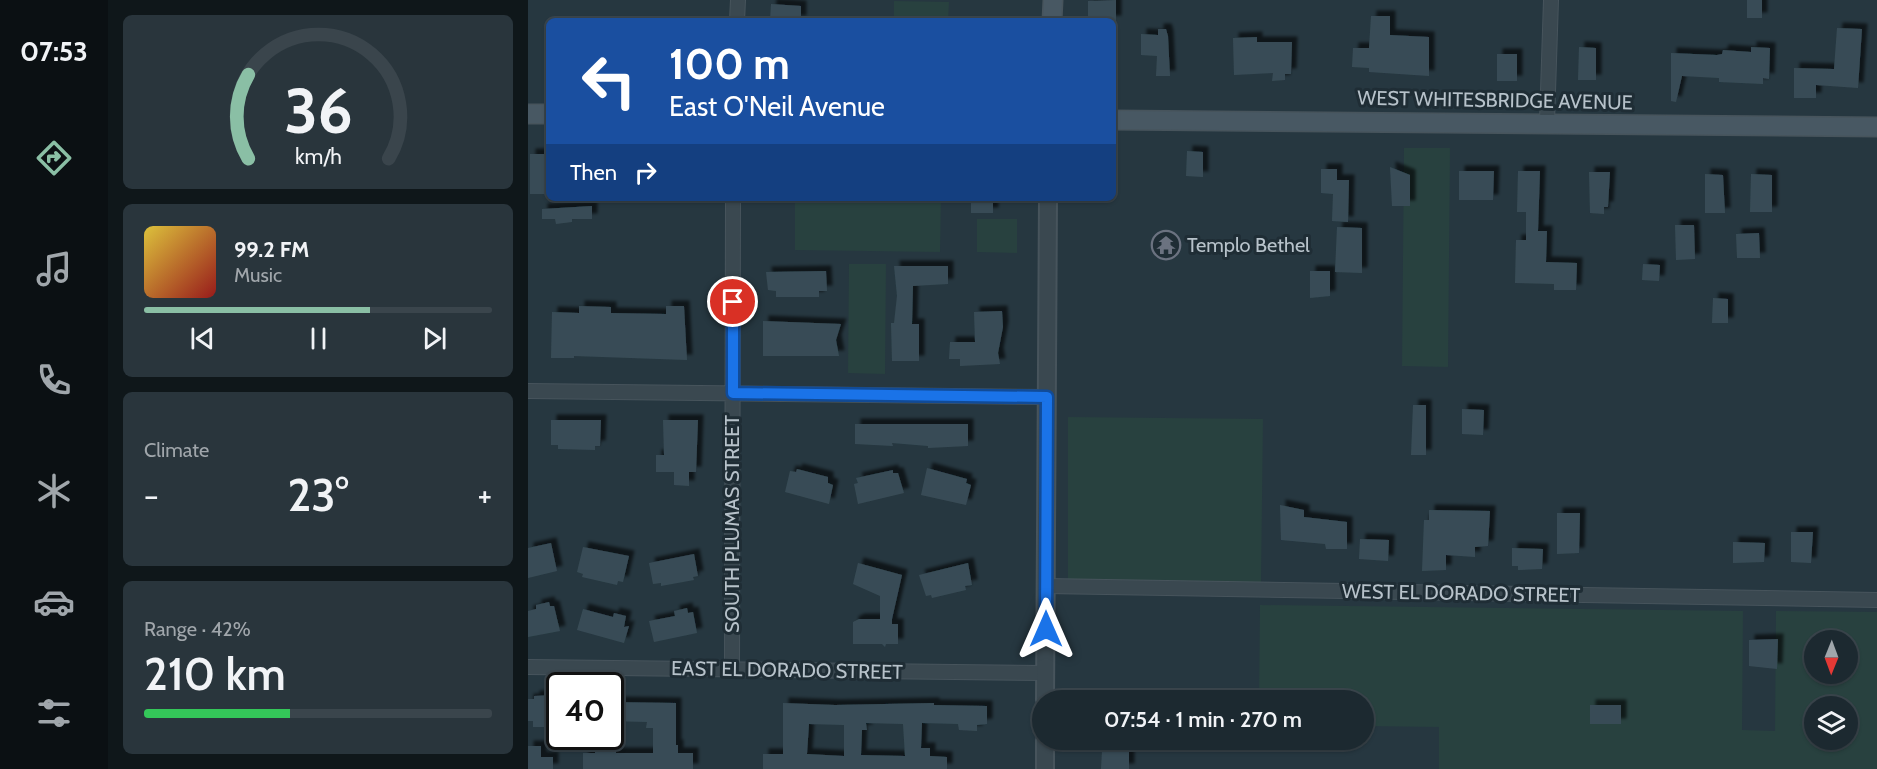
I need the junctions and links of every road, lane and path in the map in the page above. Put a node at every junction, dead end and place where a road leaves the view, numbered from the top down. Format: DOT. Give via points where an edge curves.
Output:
graph roads {
  1 [pos="738,0"];
  2 [pos="1053,0"];
  3 [pos="1551,0"];
  4 [pos="737,18"];
  5 [pos="1052,18"];
  6 [pos="528,114"];
  7 [pos="546,114"];
  8 [pos="1116,120"];
  9 [pos="1547,122"];
  10 [pos="1877,128"];
  11 [pos="733,201"];
  12 [pos="1048,201"];
  13 [pos="528,391"];
  14 [pos="733,393"];
  15 [pos="1047,397"];
  16 [pos="1046,586"];
  17 [pos="1877,600"];
  18 [pos="528,667"];
  19 [pos="732,669"];
  20 [pos="1045,673"];
  21 [pos="1045,690"];
  22 [pos="1045,750"];
  23 [pos="1045,769"];
  1 -- 4 [label="street"];
  2 -- 5 [label="main road"];
  3 -- 9 [label="street"];
  6 -- 7 [label="main road"];
  8 -- 9 [label="main road, WEST WHITESBRIDGE AVENUE"];
  9 -- 10 [label="main road, WEST WHITESBRIDGE AVENUE"];
  11 -- 14 [label="street, SOUTH PLUMAS STREET"];
  12 -- 15 [label="street"];
  13 -- 14 [label="street"];
  14 -- 15 [label="street"];
  14 -- 19 [label="street, SOUTH PLUMAS STREET"];
  15 -- 16 [label="street"];
  16 -- 17 [label="street, WEST EL DORADO STREET"];
  16 -- 20 [label="street"];
  18 -- 19 [label="street, EAST EL DORADO STREET"];
  19 -- 20 [label="street, EAST EL DORADO STREET"];
  20 -- 21 [label="street"];
  22 -- 23 [label="street"];
}
